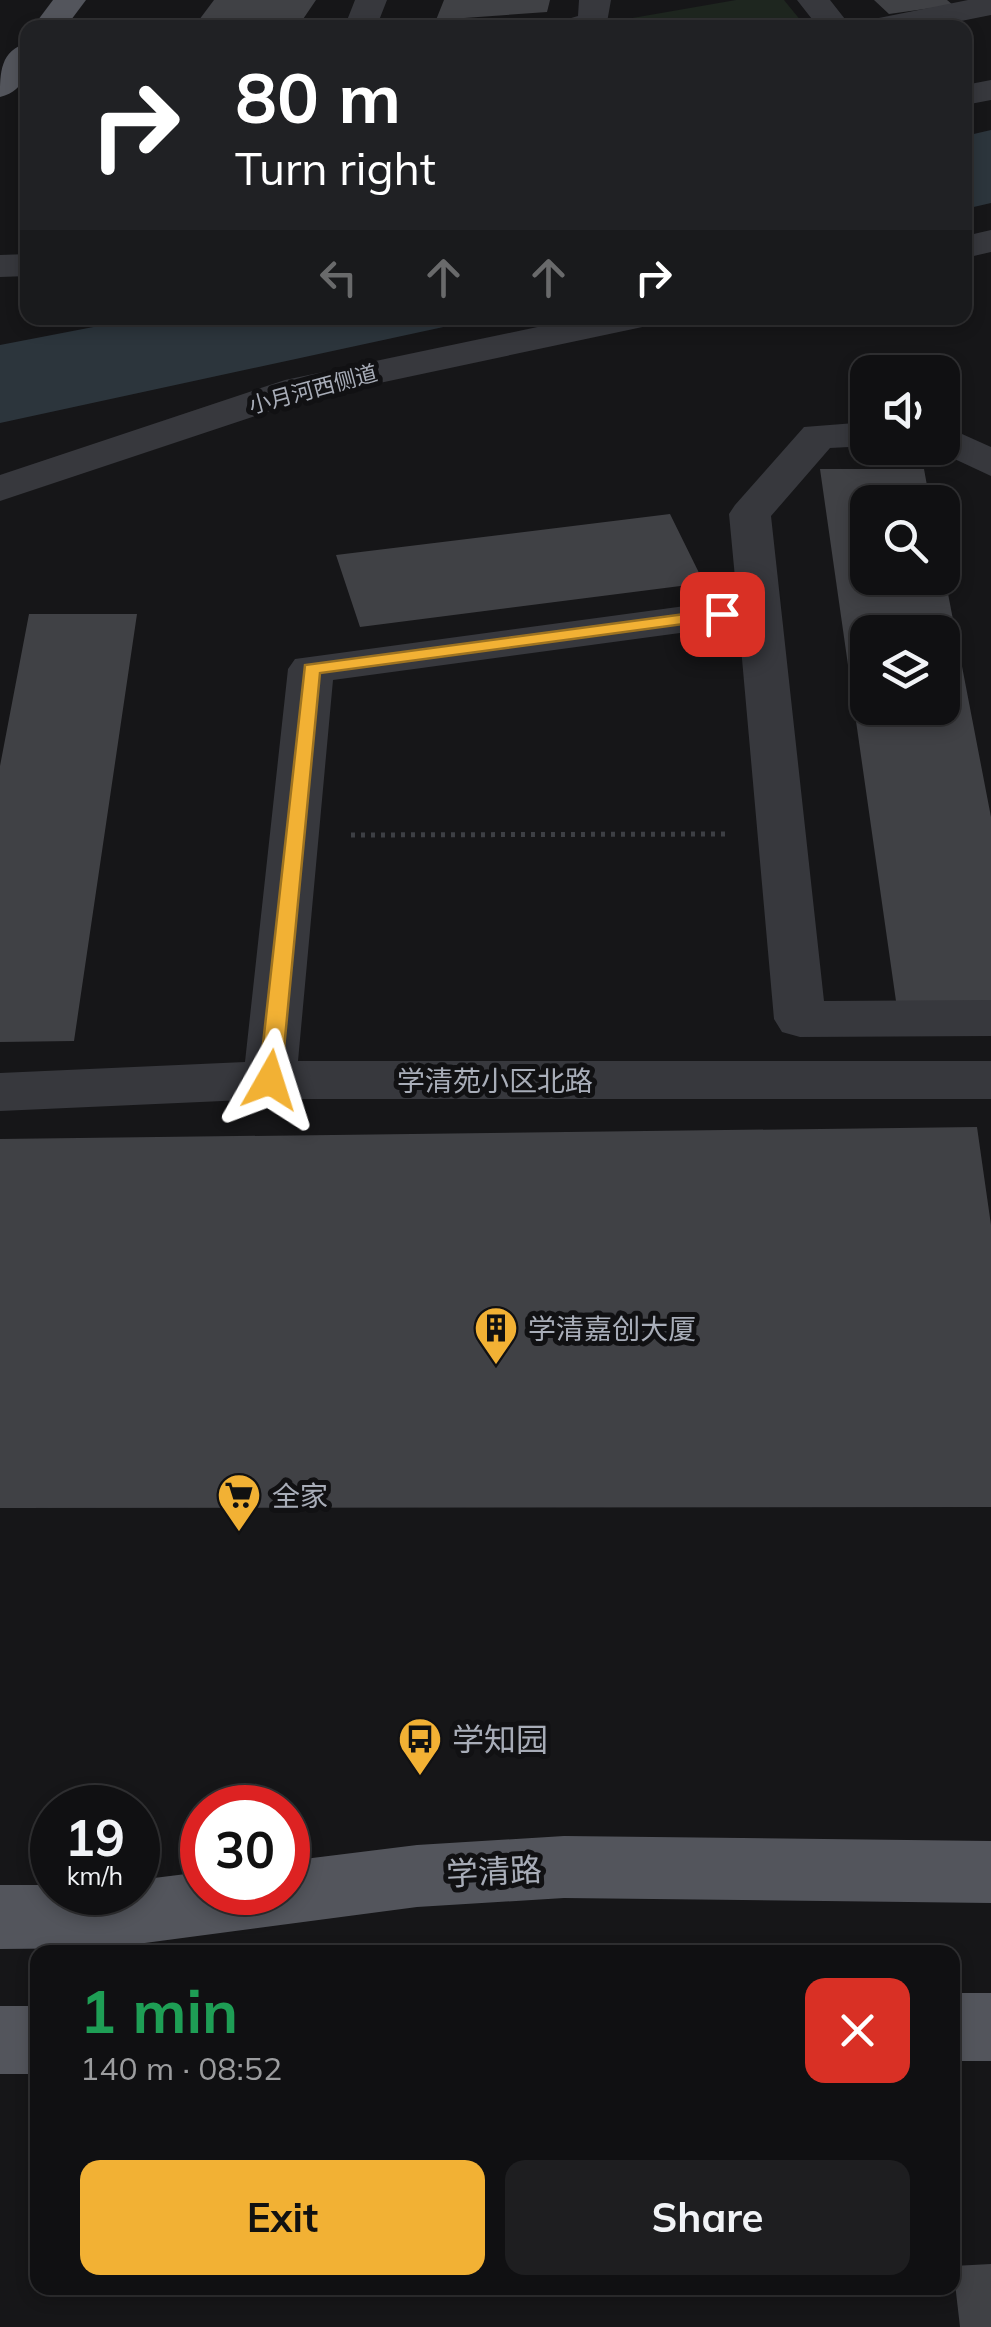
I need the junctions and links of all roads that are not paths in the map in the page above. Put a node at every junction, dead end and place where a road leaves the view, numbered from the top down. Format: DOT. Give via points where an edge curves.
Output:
graph roads {
  1 [pos="70,0"];
  2 [pos="814,0"];
  3 [pos="991,5"];
  4 [pos="54,20"];
  5 [pos="830,20"];
  6 [pos="915,20"];
  7 [pos="20,63"];
  8 [pos="0,87"];
  9 [pos="600,325"];
  10 [pos="850,435"];
  11 [pos="960,448"];
  12 [pos="991,464"];
  13 [pos="0,489"];
  14 [pos="759,609"];
  15 [pos="991,1018"];
  16 [pos="270,1080"];
  17 [pos="991,1080"];
  18 [pos="0,1092"];
  19 [pos="991,1872"];
  20 [pos="0,1917"];
  21 [pos="960,2027"];
  22 [pos="991,2027"];
  23 [pos="0,2040"];
  24 [pos="30,2040"];
  1 -- 4 [label="main road"];
  2 -- 5 [label="street"];
  3 -- 6 [label="street"];
  7 -- 8 [label="main road"];
  9 -- 13 [label="street, 小月河西侧道" via="299,388"];
  10 -- 14 [label="street" via="818,436 750,514"];
  11 -- 12 [label="street"];
  14 -- 15 [label="street" via="800,1019"];
  14 -- 16 [label="street" via="312,669"];
  16 -- 17 [label="street, 学清苑小区北路"];
  16 -- 18 [label="street, 学清苑小区北路"];
  19 -- 20 [label="main road, 学清路" via="564,1867 417,1876 107,1916"];
  21 -- 22 [label="main road"];
  23 -- 24 [label="main road"];
}
